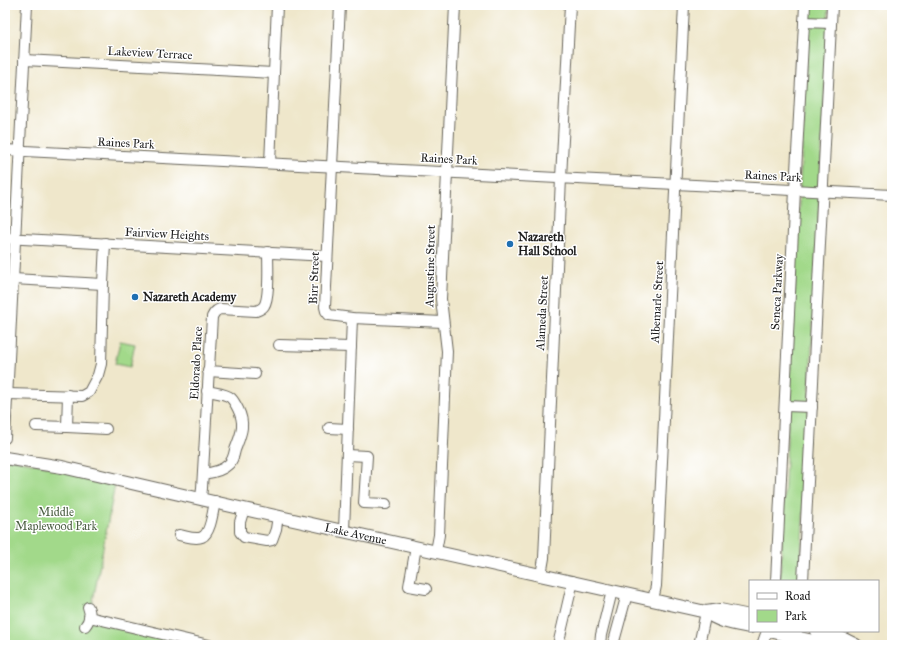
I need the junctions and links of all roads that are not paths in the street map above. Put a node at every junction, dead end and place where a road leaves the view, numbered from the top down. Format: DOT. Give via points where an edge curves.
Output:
graph roads {
  1 [pos="27,5"];
  2 [pos="277,5"];
  3 [pos="340,5"];
  4 [pos="455,5"];
  5 [pos="570,5"];
  6 [pos="684,5"];
  7 [pos="805,5"];
  8 [pos="832,5"];
  9 [pos="804,22"];
  10 [pos="831,23"];
  11 [pos="24,60"];
  12 [pos="274,73"];
  13 [pos="5,150"];
  14 [pos="20,151"];
  15 [pos="270,163"];
  16 [pos="332,166"];
  17 [pos="447,172"];
  18 [pos="561,178"];
  19 [pos="676,184"];
  20 [pos="795,190"];
  21 [pos="823,191"];
  22 [pos="892,195"];
  23 [pos="10,238"];
  24 [pos="104,243"];
  25 [pos="268,252"];
  26 [pos="327,256"];
  27 [pos="13,279"];
  28 [pos="102,284"];
  29 [pos="352,318"];
  30 [pos="443,322"];
  31 [pos="279,345"];
  32 [pos="351,347"];
  33 [pos="208,371"];
  34 [pos="255,374"];
  35 [pos="207,392"];
  36 [pos="7,394"];
  37 [pos="68,396"];
  38 [pos="785,406"];
  39 [pos="812,407"];
  40 [pos="36,426"];
  41 [pos="67,428"];
  42 [pos="329,428"];
  43 [pos="106,429"];
  44 [pos="348,429"];
  45 [pos="5,438"];
  46 [pos="347,455"];
  47 [pos="5,458"];
  48 [pos="203,474"];
  49 [pos="201,498"];
  50 [pos="215,502"];
  51 [pos="386,504"];
  52 [pos="244,509"];
  53 [pos="278,516"];
  54 [pos="344,531"];
  55 [pos="179,535"];
  56 [pos="416,547"];
  57 [pos="436,551"];
  58 [pos="541,575"];
  59 [pos="776,580"];
  60 [pos="803,580"];
  61 [pos="573,581"];
  62 [pos="426,590"];
  63 [pos="612,591"];
  64 [pos="627,594"];
  65 [pos="654,600"];
  66 [pos="706,612"];
  67 [pos="87,616"];
  68 [pos="749,616"];
  69 [pos="749,627"];
  70 [pos="768,632"];
  71 [pos="772,632"];
  72 [pos="820,632"];
  73 [pos="794,638"];
  74 [pos="209,645"];
  75 [pos="558,645"];
  76 [pos="600,645"];
  77 [pos="613,645"];
  78 [pos="699,645"];
  79 [pos="762,645"];
  80 [pos="831,645"];
  81 [pos="856,645"];
  1 -- 11 [label="street"];
  2 -- 12 [label="street"];
  3 -- 16 [label="street, Birr Street"];
  4 -- 17 [label="street, Augustine Street"];
  5 -- 18 [label="street, Alameda Street"];
  6 -- 19 [label="street, Albemarle Street"];
  7 -- 9 [label="street, Seneca Parkway"];
  8 -- 10 [label="street"];
  9 -- 10 [label="street"];
  9 -- 20 [label="street, Seneca Parkway"];
  10 -- 21 [label="street"];
  11 -- 12 [label="street, Lakeview Terrace"];
  11 -- 14 [label="street"];
  12 -- 15 [label="street"];
  13 -- 14 [label="street, Raines Park"];
  14 -- 15 [label="street, Raines Park"];
  14 -- 23 [label="street"];
  15 -- 16 [label="street, Raines Park"];
  16 -- 17 [label="street, Raines Park"];
  16 -- 26 [label="street, Birr Street"];
  17 -- 18 [label="street, Raines Park"];
  17 -- 30 [label="street, Augustine Street" via="440,299"];
  18 -- 19 [label="street, Raines Park"];
  18 -- 58 [label="street, Alameda Street"];
  19 -- 20 [label="street, Raines Park"];
  19 -- 65 [label="street, Albemarle Street"];
  20 -- 21 [label="street, Raines Park"];
  20 -- 38 [label="street, Seneca Parkway"];
  21 -- 22 [label="street, Raines Park"];
  21 -- 39 [label="street"];
  23 -- 24 [label="street, Fairview Heights"];
  23 -- 27 [label="street"];
  24 -- 25 [label="street, Fairview Heights"];
  24 -- 28 [label="street"];
  25 -- 26 [label="street, Fairview Heights"];
  25 -- 33 [label="street, Eldorado Place" via="267,293 264,306 250,312 220,309 214,313 211,321"];
  26 -- 29 [label="street, Birr Street" via="326,311 329,315"];
  27 -- 28 [label="street"];
  27 -- 36 [label="street"];
  28 -- 37 [label="street" via="101,364 89,392 82,396"];
  29 -- 30 [label="street, Birr Street"];
  29 -- 32 [label="street"];
  30 -- 57 [label="street, Augustine Street" via="447,351 439,535"];
  31 -- 32 [label="street"];
  32 -- 44 [label="street"];
  33 -- 34 [label="street"];
  33 -- 35 [label="street, Eldorado Place"];
  35 -- 48 [label="street, Eldorado Place"];
  35 -- 48 [label="street" via="222,394 232,399 242,424 229,464 219,471"];
  36 -- 37 [label="street"];
  36 -- 45 [label="street"];
  37 -- 41 [label="street"];
  38 -- 39 [label="street"];
  38 -- 59 [label="street, Seneca Parkway"];
  39 -- 60 [label="street"];
  40 -- 41 [label="street"];
  41 -- 43 [label="street"];
  42 -- 44 [label="street"];
  44 -- 46 [label="street"];
  46 -- 51 [label="street" via="367,456 364,503"];
  46 -- 54 [label="street"];
  47 -- 49 [label="main road, Lake Avenue" via="62,467"];
  48 -- 49 [label="street, Eldorado Place"];
  49 -- 50 [label="main road, Lake Avenue"];
  50 -- 52 [label="main road, Lake Avenue"];
  50 -- 55 [label="street" via="206,535 194,538"];
  52 -- 53 [label="main road, Lake Avenue"];
  52 -- 53 [label="street" via="240,532 244,537 272,540"];
  53 -- 54 [label="main road, Lake Avenue"];
  54 -- 56 [label="main road, Lake Avenue"];
  56 -- 57 [label="main road, Lake Avenue"];
  56 -- 62 [label="street" via="409,586"];
  57 -- 58 [label="main road, Lake Avenue"];
  58 -- 61 [label="main road, Lake Avenue"];
  61 -- 63 [label="main road, Lake Avenue"];
  61 -- 75 [label="street"];
  63 -- 64 [label="main road, Lake Avenue"];
  63 -- 76 [label="street"];
  64 -- 65 [label="main road, Lake Avenue"];
  64 -- 77 [label="street"];
  65 -- 66 [label="main road, Lake Avenue"];
  66 -- 68 [label="main road, Lake Avenue" via="720,610"];
  66 -- 69 [label="main road, Lake Avenue" via="723,621"];
  66 -- 78 [label="street"];
  67 -- 74 [label="street"];
  70 -- 79 [label="street"];
  71 -- 73 [label="main road"];
  72 -- 81 [label="main road"];
  73 -- 80 [label="main road"];
}
